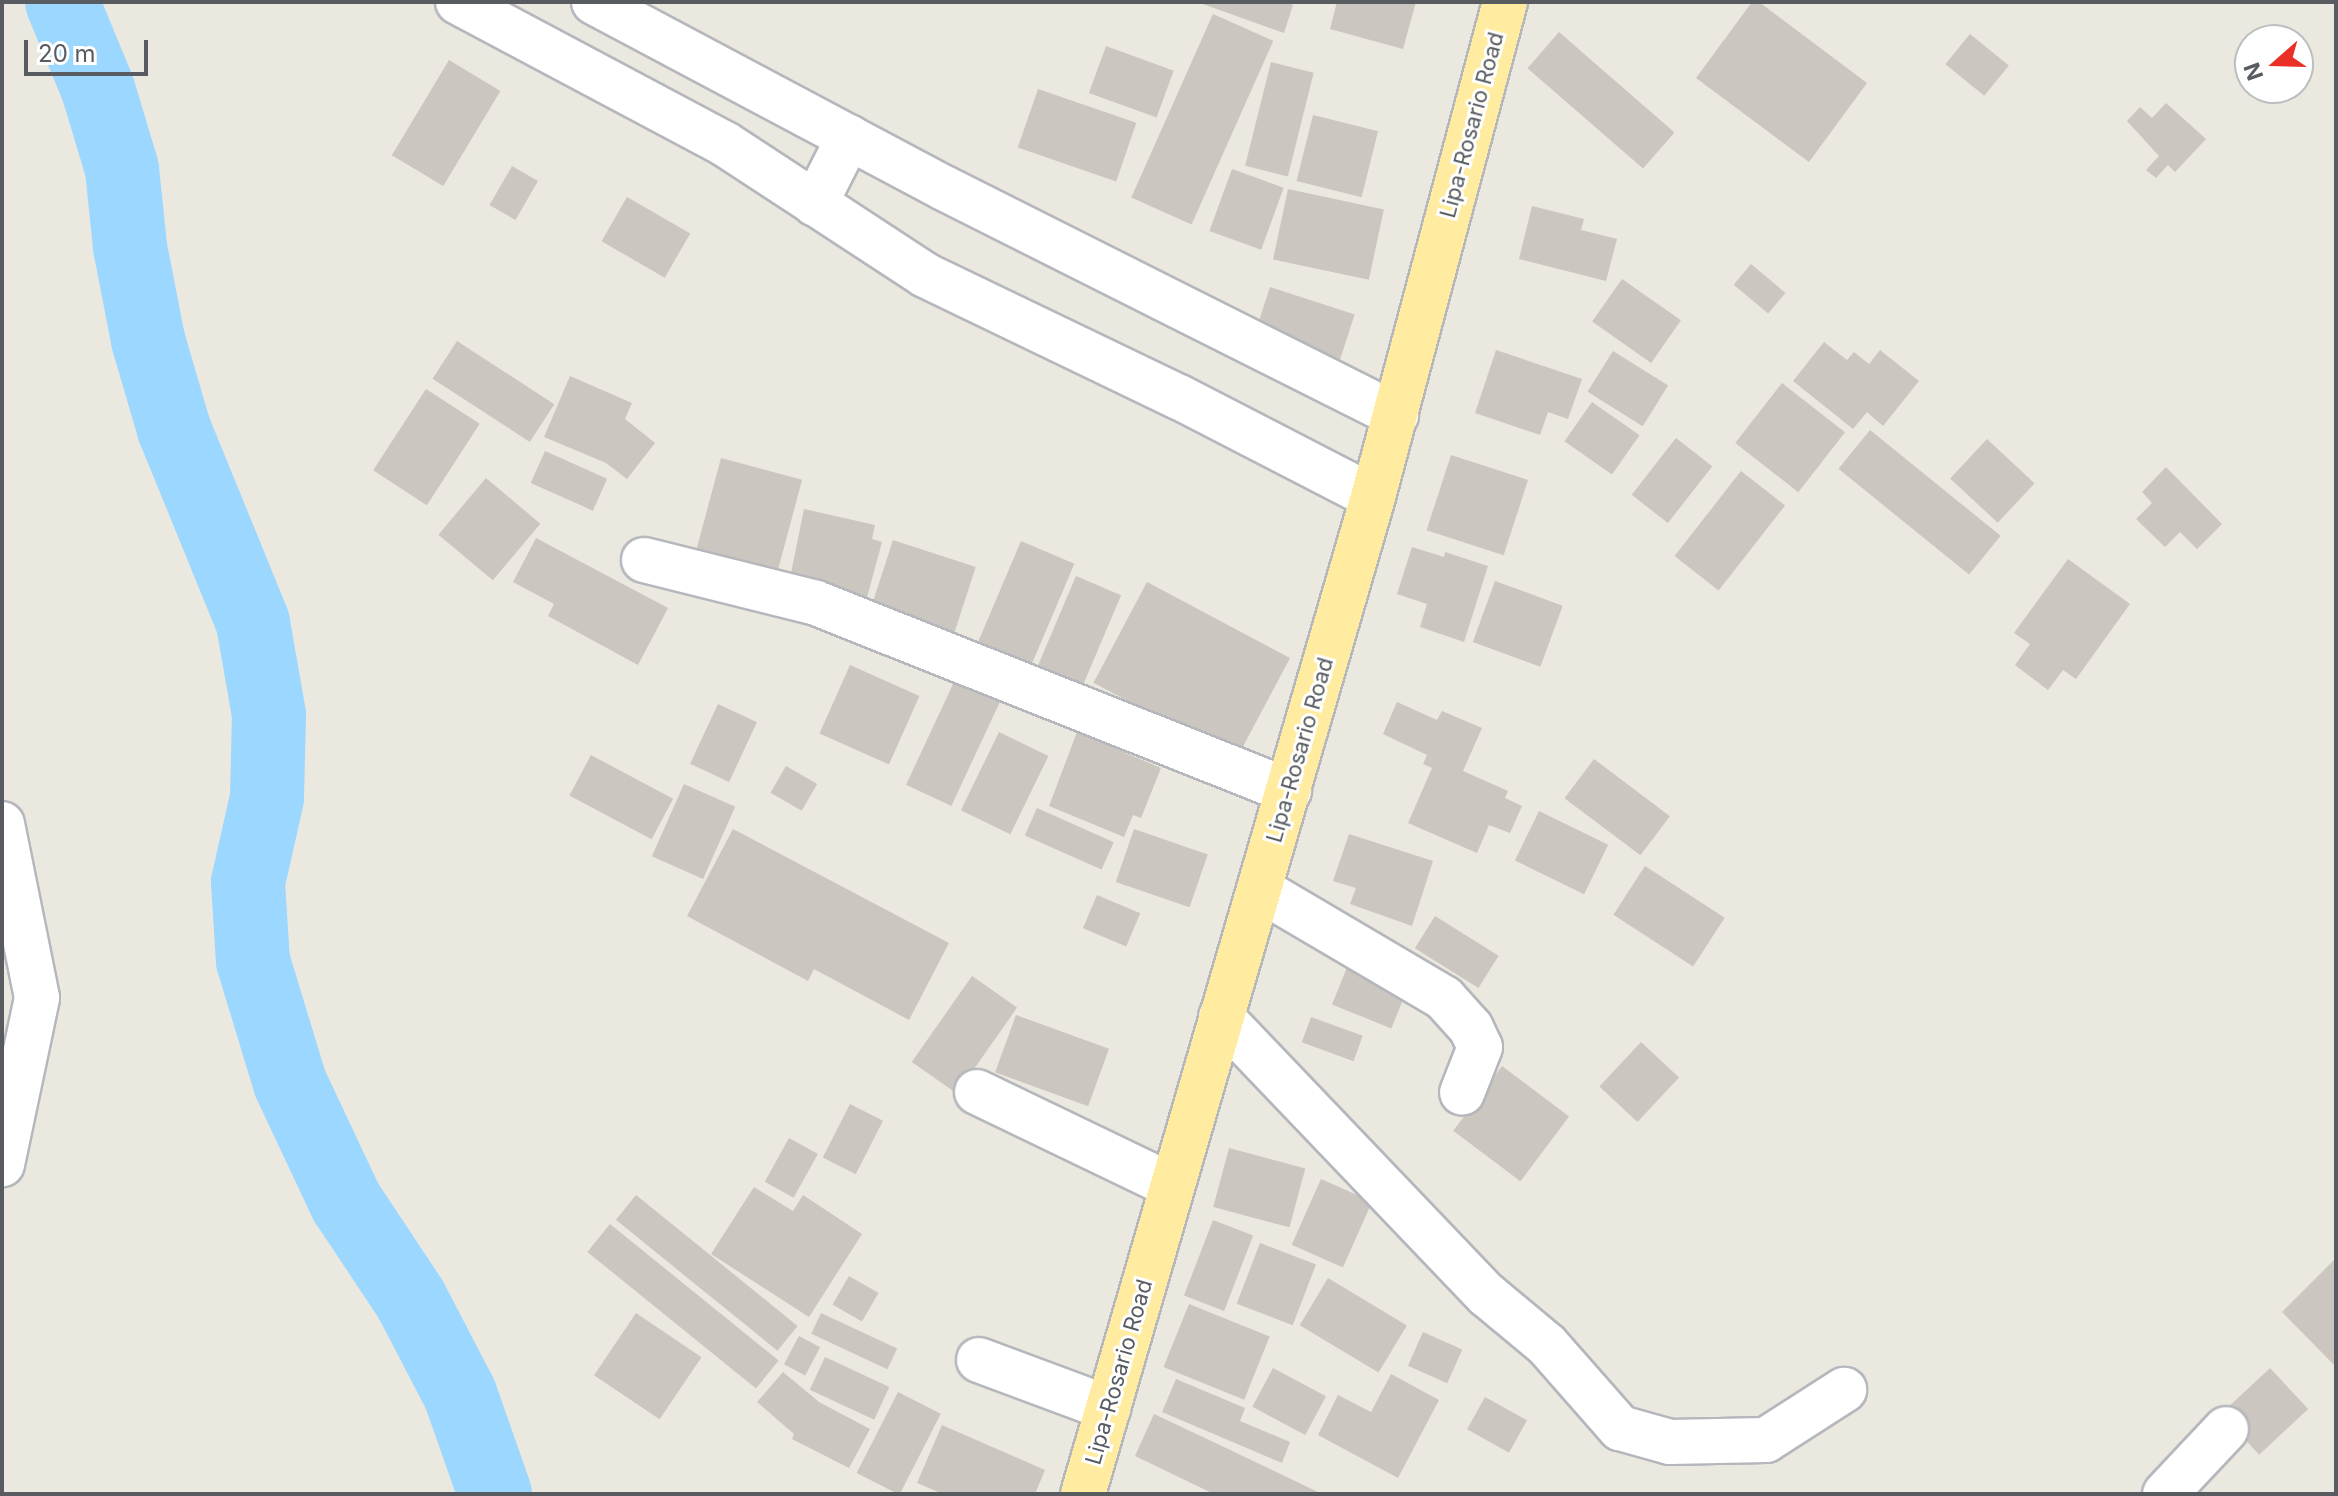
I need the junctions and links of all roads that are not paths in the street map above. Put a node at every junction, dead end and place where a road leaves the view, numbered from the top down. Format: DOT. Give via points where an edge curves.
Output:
graph roads {
  1 [pos="458,2"];
  2 [pos="594,2"];
  3 [pos="1505,2"];
  4 [pos="849,137"];
  5 [pos="815,204"];
  6 [pos="1396,415"];
  7 [pos="1373,497"];
  8 [pos="644,560"];
  9 [pos="1289,791"];
  10 [pos="2,824"];
  11 [pos="1259,889"];
  12 [pos="1221,1017"];
  13 [pos="977,1092"];
  14 [pos="1462,1093"];
  15 [pos="4,1151"];
  16 [pos="1172,1186"];
  17 [pos="979,1360"];
  18 [pos="1844,1390"];
  19 [pos="1108,1408"];
  20 [pos="2226,1429"];
  21 [pos="1088,1492"];
  22 [pos="2165,1494"];
  1 -- 5 [label="street" via="725,144"];
  2 -- 4 [label="street"];
  3 -- 6 [label="main road, Lipa-Rosario Road"];
  4 -- 5 [label="street"];
  4 -- 6 [label="street"];
  5 -- 7 [label="street" via="925,275"];
  6 -- 7 [label="main road, Lipa-Rosario Road"];
  7 -- 9 [label="main road, Lipa-Rosario Road"];
  8 -- 9 [label="street" via="816,603"];
  9 -- 11 [label="main road, Lipa-Rosario Road"];
  10 -- 15 [label="street" via="37,998"];
  11 -- 12 [label="main road, Lipa-Rosario Road"];
  11 -- 14 [label="street" via="1444,998 1480,1047"];
  12 -- 16 [label="main road, Lipa-Rosario Road"];
  12 -- 18 [label="street" via="1487,1295 1547,1345 1620,1428 1670,1442 1766,1440"];
  13 -- 16 [label="street"];
  16 -- 19 [label="main road, Lipa-Rosario Road"];
  17 -- 19 [label="street"];
  19 -- 21 [label="main road, Lipa-Rosario Road"];
  20 -- 22 [label="street"];
}
